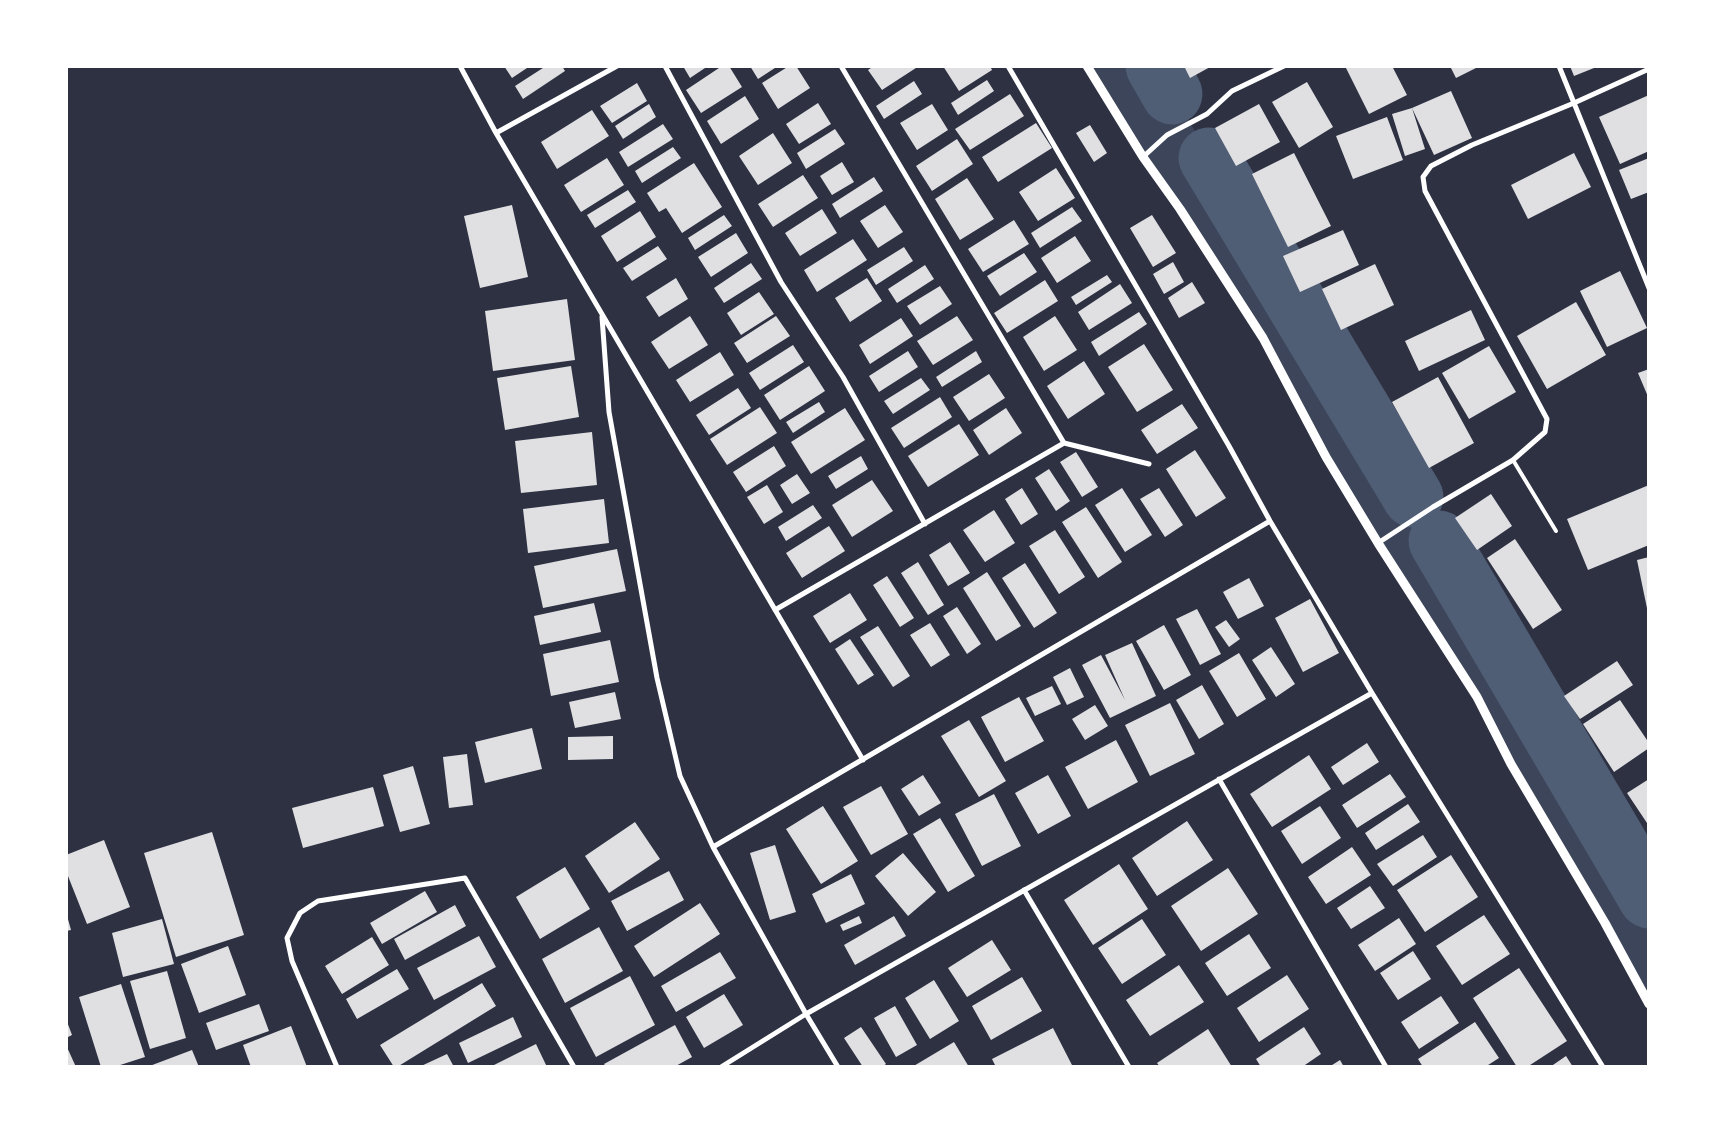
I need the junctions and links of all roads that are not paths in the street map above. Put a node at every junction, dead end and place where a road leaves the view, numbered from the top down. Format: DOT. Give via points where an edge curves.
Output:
graph roads {
  1 [pos="460,66"];
  2 [pos="617,66"];
  3 [pos="665,66"];
  4 [pos="841,66"];
  5 [pos="1008,66"];
  6 [pos="1087,66"];
  7 [pos="1284,66"];
  8 [pos="1559,66"];
  9 [pos="1649,69"];
  10 [pos="1574,103"];
  11 [pos="496,133"];
  12 [pos="1143,157"];
  13 [pos="1649,288"];
  14 [pos="602,314"];
  15 [pos="1064,443"];
  16 [pos="1513,460"];
  17 [pos="1149,464"];
  18 [pos="1270,521"];
  19 [pos="925,524"];
  20 [pos="1556,531"];
  21 [pos="1378,543"];
  22 [pos="775,610"];
  23 [pos="1372,692"];
  24 [pos="863,760"];
  25 [pos="1219,779"];
  26 [pos="713,847"];
  27 [pos="1024,890"];
  28 [pos="1649,1004"];
  29 [pos="806,1014"];
  30 [pos="337,1067"];
  31 [pos="574,1067"];
  32 [pos="721,1067"];
  33 [pos="838,1067"];
  34 [pos="1129,1067"];
  35 [pos="1386,1067"];
  36 [pos="1603,1067"];
  1 -- 11 [label="street"];
  2 -- 11 [label="street"];
  3 -- 19 [label="street" via="781,282 844,377"];
  4 -- 15 [label="street"];
  5 -- 18 [label="street"];
  6 -- 12 [label="street"];
  7 -- 12 [label="street" via="1232,91 1207,114 1166,134"];
  8 -- 10 [label="street"];
  9 -- 10 [label="street"];
  10 -- 13 [label="street"];
  10 -- 16 [label="street" via="1472,145 1431,166 1423,177 1425,191 1547,419 1545,432"];
  11 -- 14 [label="street"];
  12 -- 21 [label="street" via="1263,338 1326,457"];
  14 -- 22 [label="street"];
  14 -- 26 [label="street" via="609,412 657,678 680,776"];
  15 -- 17 [label="street"];
  15 -- 19 [label="street"];
  16 -- 20 [label="lane"];
  16 -- 21 [label="street"];
  18 -- 23 [label="street"];
  18 -- 24 [label="street"];
  19 -- 22 [label="street"];
  21 -- 28 [label="street" via="1477,697 1511,764"];
  22 -- 24 [label="street"];
  23 -- 25 [label="street"];
  23 -- 36 [label="street"];
  24 -- 26 [label="street"];
  25 -- 27 [label="street"];
  25 -- 35 [label="street"];
  26 -- 29 [label="street"];
  27 -- 29 [label="street"];
  27 -- 34 [label="street"];
  29 -- 32 [label="street"];
  29 -- 33 [label="street"];
  30 -- 31 [label="street" via="292,961 287,938 300,913 318,901 465,878"];
}
